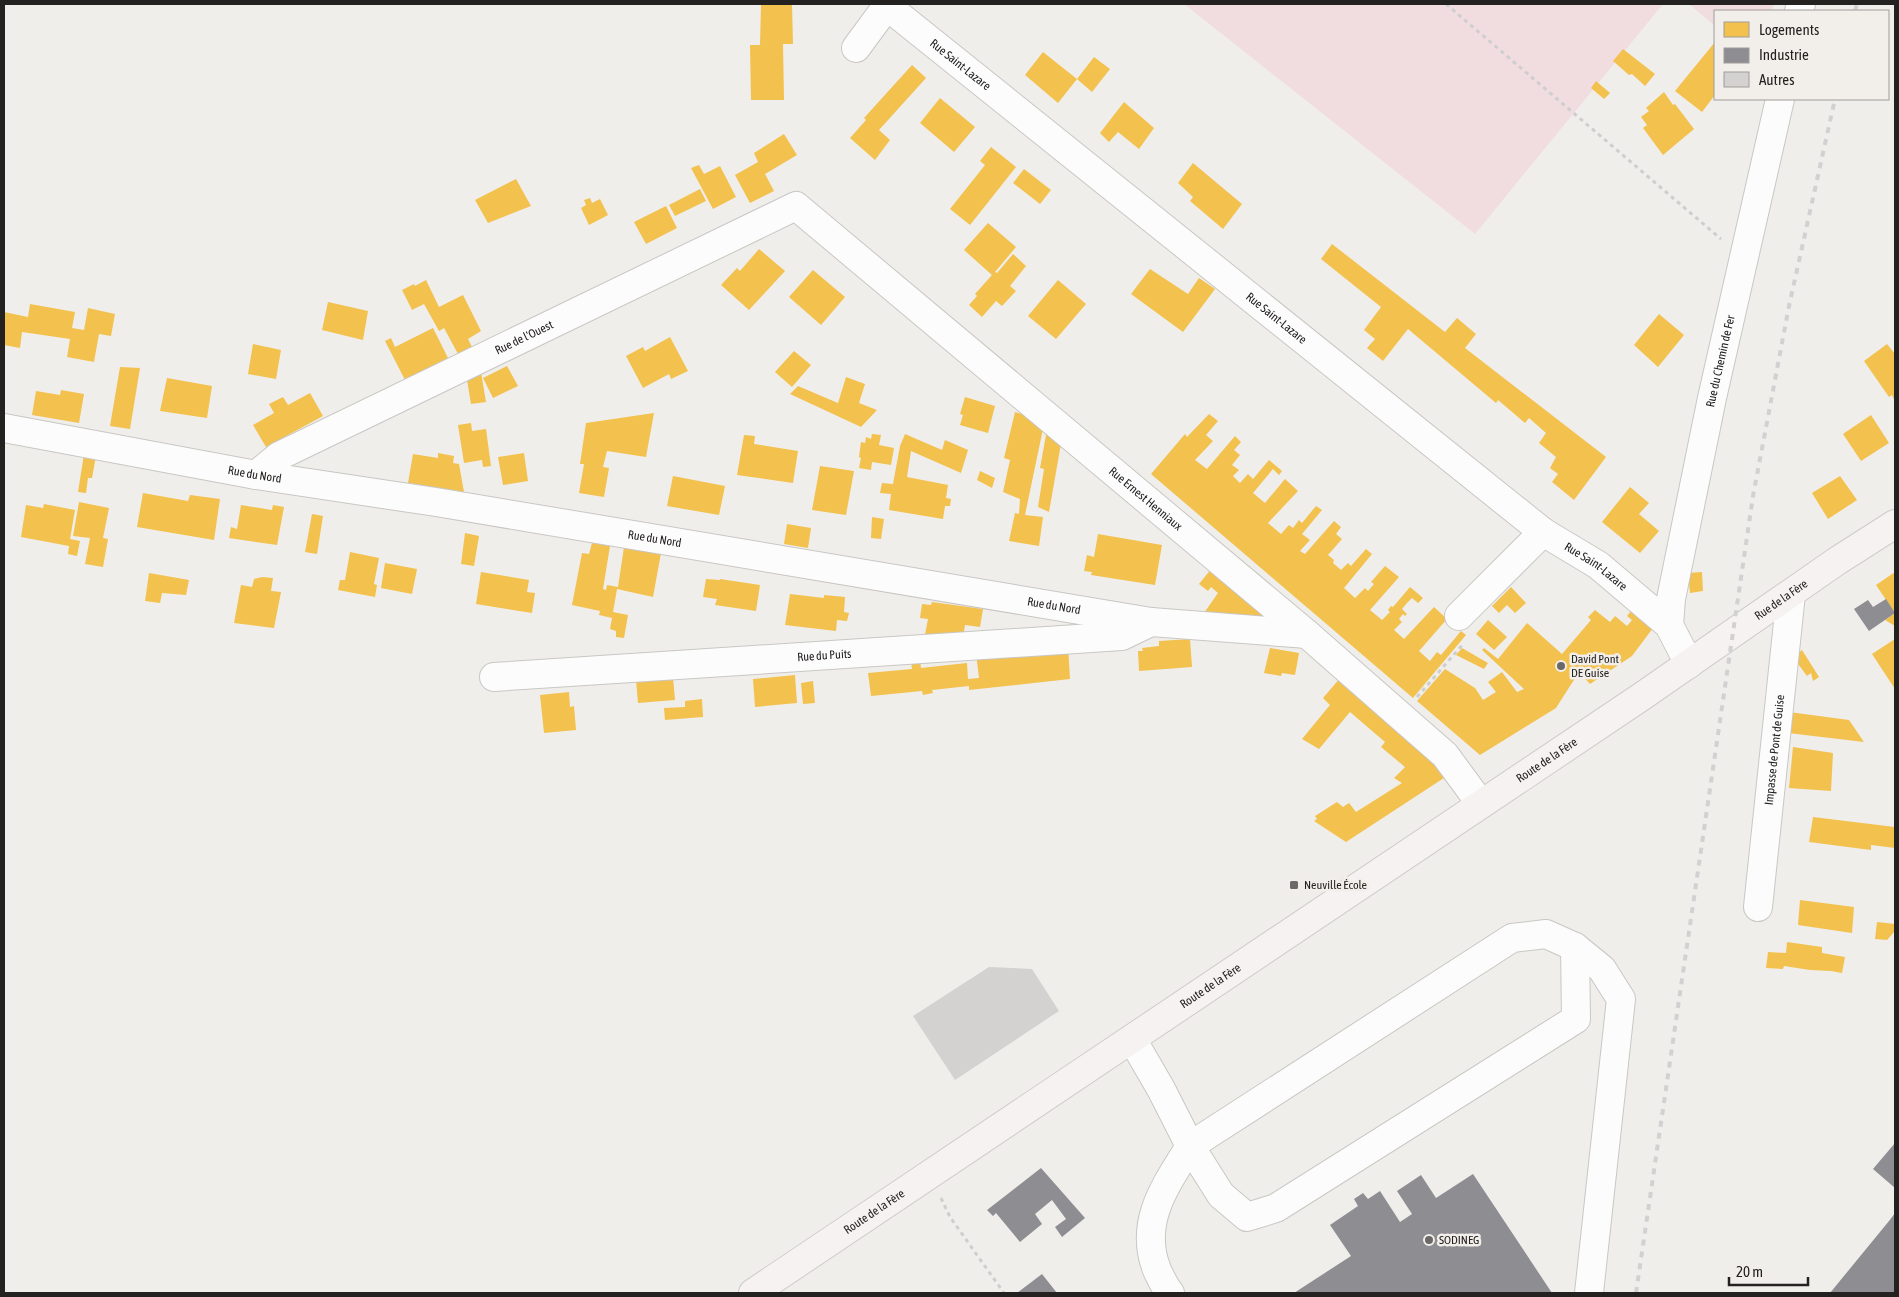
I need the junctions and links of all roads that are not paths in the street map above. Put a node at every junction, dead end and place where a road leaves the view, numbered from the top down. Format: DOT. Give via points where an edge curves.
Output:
graph roads {
  1 [pos="887,5"];
  2 [pos="856,48"];
  3 [pos="1780,100"];
  4 [pos="796,206"];
  5 [pos="4,428"];
  6 [pos="256,475"];
  7 [pos="1895,524"];
  8 [pos="1543,532"];
  9 [pos="1791,594"];
  10 [pos="1459,616"];
  11 [pos="1151,622"];
  12 [pos="1669,626"];
  13 [pos="1307,634"];
  14 [pos="1679,670"];
  15 [pos="494,678"];
  16 [pos="1482,804"];
  17 [pos="1758,907"];
  18 [pos="1575,947"];
  19 [pos="1132,1039"];
  20 [pos="1190,1146"];
  21 [pos="753,1293"];
  22 [pos="1170,1293"];
  23 [pos="1589,1293"];
  1 -- 2 [label="street"];
  1 -- 8 [label="street, Rue Saint-Lazare"];
  3 -- 12 [label="street, Rue du Chemin de Fer" via="1712,398 1671,599"];
  4 -- 6 [label="street, Rue de l'Ouest" via="279,456"];
  4 -- 13 [label="street, Rue Ernest Henniaux"];
  5 -- 6 [label="street, Rue du Nord"];
  6 -- 11 [label="street, Rue du Nord" via="436,502"];
  7 -- 9 [label="main road, Rue de la Fère"];
  8 -- 10 [label="street"];
  8 -- 12 [label="street, Rue Saint-Lazare" via="1598,565"];
  9 -- 14 [label="main road, Rue de la Fère"];
  9 -- 17 [label="street, Impasse de Pont de Guise"];
  11 -- 13 [label="street, Rue du Nord"];
  11 -- 15 [label="street, Rue du Puits" via="1122,636"];
  12 -- 14 [label="street"];
  13 -- 16 [label="street, Rue Ernest Henniaux" via="1445,756"];
  14 -- 16 [label="main road, Route de la Fère"];
  16 -- 19 [label="main road, Route de la Fère"];
  18 -- 20 [label="street" via="1546,934 1512,938"];
  18 -- 20 [label="street" via="1576,1019 1276,1208 1247,1217 1221,1195"];
  18 -- 23 [label="street" via="1602,969 1621,999"];
  19 -- 20 [label="street"];
  19 -- 21 [label="main road, Route de la Fère"];
  20 -- 22 [label="street" via="1164,1187 1150,1227 1152,1256"];
}
